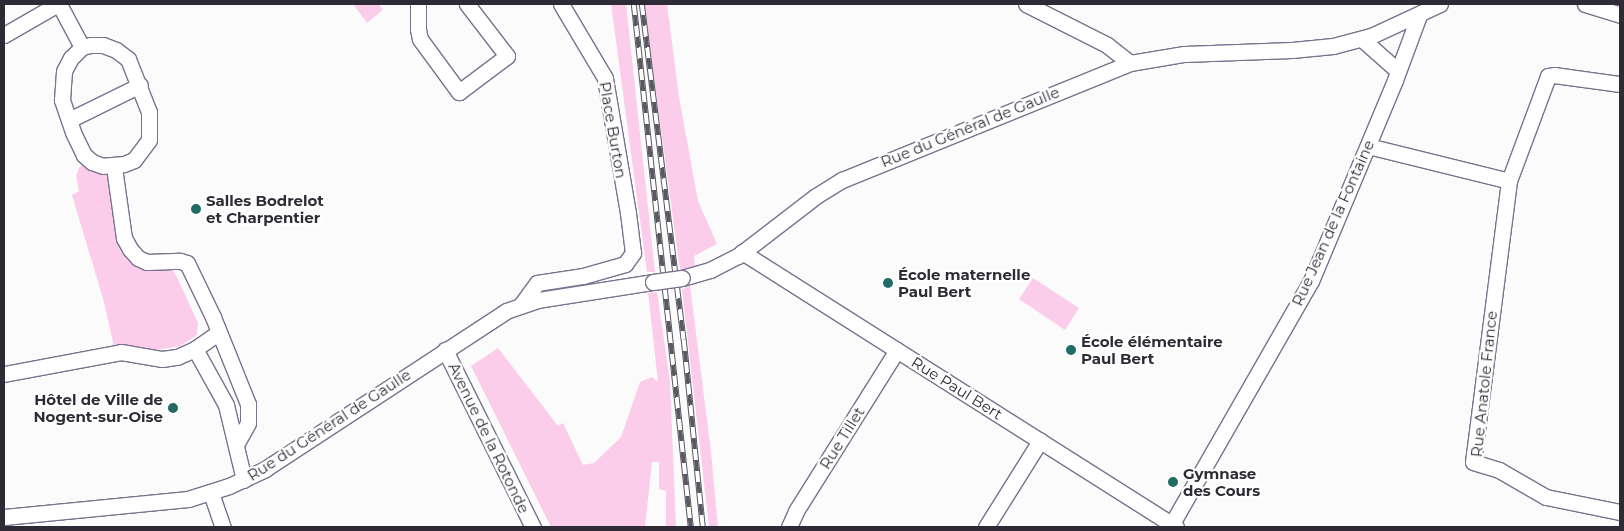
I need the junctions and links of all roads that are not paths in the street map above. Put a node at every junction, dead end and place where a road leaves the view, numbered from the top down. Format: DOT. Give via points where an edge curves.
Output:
graph roads {
  1 [pos="58,4"];
  2 [pos="418,4"];
  3 [pos="467,4"];
  4 [pos="561,4"];
  5 [pos="1026,4"];
  6 [pos="1585,4"];
  7 [pos="1428,8"];
  8 [pos="1620,15"];
  9 [pos="4,35"];
  10 [pos="1362,39"];
  11 [pos="82,47"];
  12 [pos="1130,63"];
  13 [pos="1398,71"];
  14 [pos="1620,84"];
  15 [pos="140,85"];
  16 [pos="69,120"];
  17 [pos="1368,146"];
  18 [pos="114,166"];
  19 [pos="1509,181"];
  20 [pos="742,252"];
  21 [pos="521,305"];
  22 [pos="219,332"];
  23 [pos="195,348"];
  24 [pos="445,350"];
  25 [pos="897,350"];
  26 [pos="4,374"];
  27 [pos="1040,441"];
  28 [pos="236,443"];
  29 [pos="244,480"];
  30 [pos="211,493"];
  31 [pos="1620,512"];
  32 [pos="4,517"];
  33 [pos="1172,526"];
  34 [pos="223,527"];
  35 [pos="533,527"];
  36 [pos="789,527"];
  37 [pos="986,527"];
  1 -- 9 [label="street"];
  1 -- 11 [label="street"];
  2 -- 3 [label="street" via="420,40 459,92 507,56"];
  4 -- 21 [label="street, Place Burton" via="605,78 633,253 626,264 584,276 537,283"];
  5 -- 12 [label="street" via="1107,44"];
  6 -- 8 [label="street"];
  7 -- 10 [label="street, Rue du Général de Gaulle"];
  7 -- 13 [label="street, Rue Jean de la Fontaine"];
  10 -- 12 [label="street, Rue du Général de Gaulle" via="1333,46 1184,54"];
  10 -- 13 [label="street"];
  11 -- 15 [label="street" via="103,45 116,50 128,59"];
  11 -- 16 [label="street" via="71,58 62,78 62,100"];
  12 -- 20 [label="street, Rue du Général de Gaulle" via="842,180"];
  13 -- 17 [label="street, Rue Jean de la Fontaine"];
  14 -- 19 [label="street" via="1548,76"];
  15 -- 16 [label="street"];
  15 -- 18 [label="street" via="149,112 149,140 134,160"];
  16 -- 18 [label="street" via="84,155 92,162"];
  17 -- 19 [label="street"];
  17 -- 33 [label="street, Rue Jean de la Fontaine" via="1304,296"];
  18 -- 22 [label="street" via="124,238 130,249 147,262 180,261 187,264"];
  19 -- 31 [label="street, Rue Anatole France" via="1473,462 1499,470 1546,497"];
  20 -- 21 [label="street, Rue du Général de Gaulle, bridge" via="718,267 682,278 564,295"];
  20 -- 25 [label="street, Rue Paul Bert"];
  21 -- 24 [label="street, Rue du Général de Gaulle" via="498,315"];
  22 -- 23 [label="street"];
  22 -- 28 [label="street" via="248,404 248,423"];
  23 -- 26 [label="street" via="177,357 162,359 115,352"];
  23 -- 28 [label="street" via="226,405"];
  24 -- 29 [label="street, Rue du Général de Gaulle"];
  24 -- 35 [label="street, Avenue de la Rotonde"];
  25 -- 27 [label="street, Rue Paul Bert"];
  25 -- 36 [label="street, Rue Tillet"];
  27 -- 33 [label="street, Rue Paul Bert"];
  27 -- 37 [label="street"];
  28 -- 29 [label="street"];
  29 -- 30 [label="street, Rue du Général de Gaulle"];
  30 -- 32 [label="street, Rue du Général de Gaulle" via="188,499"];
  30 -- 34 [label="street"];
}
